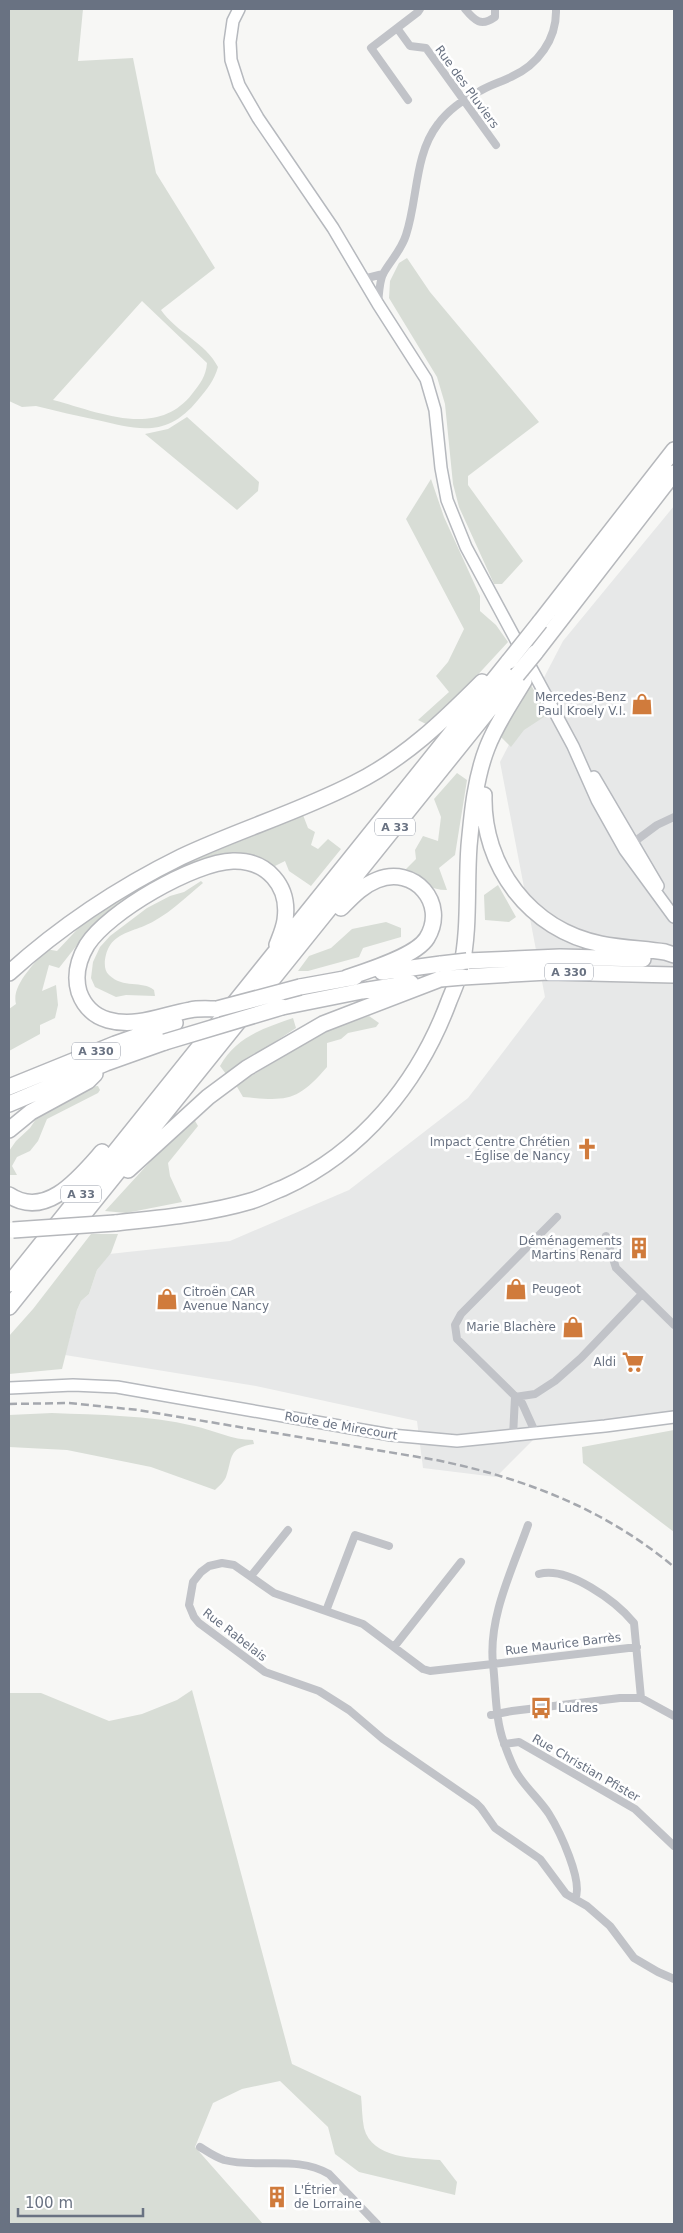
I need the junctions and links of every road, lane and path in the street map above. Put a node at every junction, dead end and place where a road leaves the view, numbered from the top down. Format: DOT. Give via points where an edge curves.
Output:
graph roads {
  1 [pos="239,9"];
  2 [pos="420,9"];
  3 [pos="465,9"];
  4 [pos="495,9"];
  5 [pos="556,9"];
  6 [pos="397,28"];
  7 [pos="408,100"];
  8 [pos="463,101"];
  9 [pos="496,145"];
  10 [pos="383,274"];
  11 [pos="366,284"];
  12 [pos="380,284"];
  13 [pos="378,304"];
  14 [pos="674,450"];
  15 [pos="674,473"];
  16 [pos="507,658"];
  17 [pos="521,678"];
  18 [pos="487,750"];
  19 [pos="674,817"];
  20 [pos="629,847"];
  21 [pos="672,913"];
  22 [pos="275,952"];
  23 [pos="674,955"];
  24 [pos="674,960"];
  25 [pos="9,973"];
  26 [pos="674,975"];
  27 [pos="346,978"];
  28 [pos="272,979"];
  29 [pos="440,979"];
  30 [pos="188,1014"];
  31 [pos="106,1063"];
  32 [pos="9,1087"];
  33 [pos="153,1103"];
  34 [pos="9,1104"];
  35 [pos="9,1130"];
  36 [pos="9,1196"];
  37 [pos="93,1201"];
  38 [pos="557,1217"];
  39 [pos="11,1230"];
  40 [pos="606,1236"];
  41 [pos="9,1284"];
  42 [pos="642,1294"];
  43 [pos="9,1307"];
  44 [pos="673,1321"];
  45 [pos="9,1388"];
  46 [pos="515,1397"];
  47 [pos="674,1417"];
  48 [pos="536,1434"];
  49 [pos="513,1436"];
  50 [pos="528,1525"];
  51 [pos="288,1530"];
  52 [pos="389,1546"];
  53 [pos="461,1562"];
  54 [pos="539,1574"];
  55 [pos="251,1576"];
  56 [pos="326,1611"];
  57 [pos="394,1647"];
  58 [pos="637,1647"];
  59 [pos="493,1664"];
  60 [pos="641,1698"];
  61 [pos="494,1715"];
  62 [pos="674,1716"];
  63 [pos="504,1744"];
  64 [pos="674,1846"];
  65 [pos="576,1899"];
  66 [pos="674,1980"];
  67 [pos="200,2147"];
  68 [pos="377,2224"];
  1 -- 11 [label="street" via="233,21 230,42 238,85 333,228"];
  2 -- 6 [label="street"];
  3 -- 4 [label="street" via="479,23 495,17"];
  5 -- 8 [label="street" via="550,40 537,59 512,77"];
  6 -- 7 [label="street" via="371,48"];
  6 -- 8 [label="street, Rue des Pluviers" via="410,46 426,48"];
  8 -- 9 [label="street, Rue des Pluviers"];
  8 -- 10 [label="street" via="439,122 429,140 406,237"];
  10 -- 11 [label="street"];
  10 -- 12 [label="street"];
  11 -- 12 [label="street"];
  11 -- 13 [label="street"];
  12 -- 13 [label="street"];
  13 -- 20 [label="street" via="431,389 444,489 466,547"];
  14 -- 16 [label="highway, A 33, bridge" via="540,622"];
  15 -- 17 [label="highway, A 33, bridge"];
  16 -- 22 [label="highway, A 33"];
  16 -- 25 [label="highway" via="436,728 403,754 356,783 181,857 98,903 46,940"];
  17 -- 18 [label="highway"];
  17 -- 28 [label="highway, A 33"];
  18 -- 23 [label="highway" via="483,808 489,844 516,893 537,914 569,934 600,944"];
  18 -- 39 [label="highway, bridge" via="476,789 470,837 461,969 442,1019 412,1077 354,1144 307,1177 252,1201 192,1215"];
  19 -- 20 [label="street" via="657,825"];
  20 -- 21 [label="street"];
  22 -- 30 [label="highway" via="286,906 279,883 263,867 234,861 208,866 168,884 128,908 102,928 88,944 76,977 83,1001 95,1013 116,1022"];
  22 -- 33 [label="highway, A 33"];
  24 -- 27 [label="highway, A 330, bridge" via="603,956 467,961"];
  26 -- 29 [label="highway, A 330, bridge" via="548,972"];
  27 -- 28 [label="highway" via="398,959 427,938 434,920 432,903 411,879 397,876 378,879 361,887"];
  27 -- 30 [label="highway, A 330, bridge"];
  28 -- 37 [label="highway, A 33"];
  29 -- 31 [label="highway, A 330, bridge" via="362,990 282,1007"];
  29 -- 37 [label="highway" via="323,1024 247,1068 208,1097"];
  30 -- 32 [label="highway, A 330"];
  31 -- 34 [label="highway, A 330"];
  31 -- 35 [label="highway" via="88,1081 31,1112"];
  33 -- 36 [label="highway" via="62,1192 36,1202 19,1201"];
  33 -- 41 [label="highway, A 33"];
  37 -- 43 [label="highway, A 33"];
  38 -- 46 [label="street" via="461,1314 455,1325 457,1339"];
  40 -- 42 [label="street" via="616,1268"];
  42 -- 44 [label="street"];
  42 -- 46 [label="street" via="555,1381 535,1394"];
  45 -- 49 [label="street, Route de Mirecourt" via="117,1387 391,1436 432,1440"];
  46 -- 48 [label="street" via="526,1409"];
  46 -- 49 [label="street"];
  47 -- 48 [label="street, Route de Mirecourt"];
  48 -- 49 [label="street, Route de Mirecourt"];
  50 -- 59 [label="street" via="496,1616"];
  51 -- 55 [label="street"];
  52 -- 56 [label="street" via="355,1535"];
  53 -- 57 [label="street"];
  54 -- 58 [label="street" via="550,1571 589,1586 634,1623"];
  55 -- 56 [label="street, Rue Rabelais" via="274,1593"];
  55 -- 65 [label="street, Rue Rabelais" via="240,1567 227,1563 205,1568 196,1576 190,1590 190,1605 198,1623 265,1672 319,1691 342,1705 383,1739 476,1803 495,1828 540,1859 561,1888"];
  56 -- 57 [label="street, Rue Rabelais" via="363,1624"];
  57 -- 59 [label="street, Rue Rabelais" via="416,1665 430,1671"];
  58 -- 59 [label="street, Rue Maurice Barrès"];
  58 -- 60 [label="street"];
  59 -- 61 [label="street"];
  60 -- 61 [label="street"];
  60 -- 62 [label="street"];
  61 -- 63 [label="street"];
  63 -- 64 [label="street, Rue Christian Pfister" via="519,1742 635,1809"];
  63 -- 65 [label="street" via="517,1773 548,1813 563,1840 578,1886"];
  65 -- 66 [label="street, Rue Rabelais" via="610,1926 634,1958"];
  67 -- 68 [label="street" via="224,2160 256,2164 282,2162 322,2169"];
}
